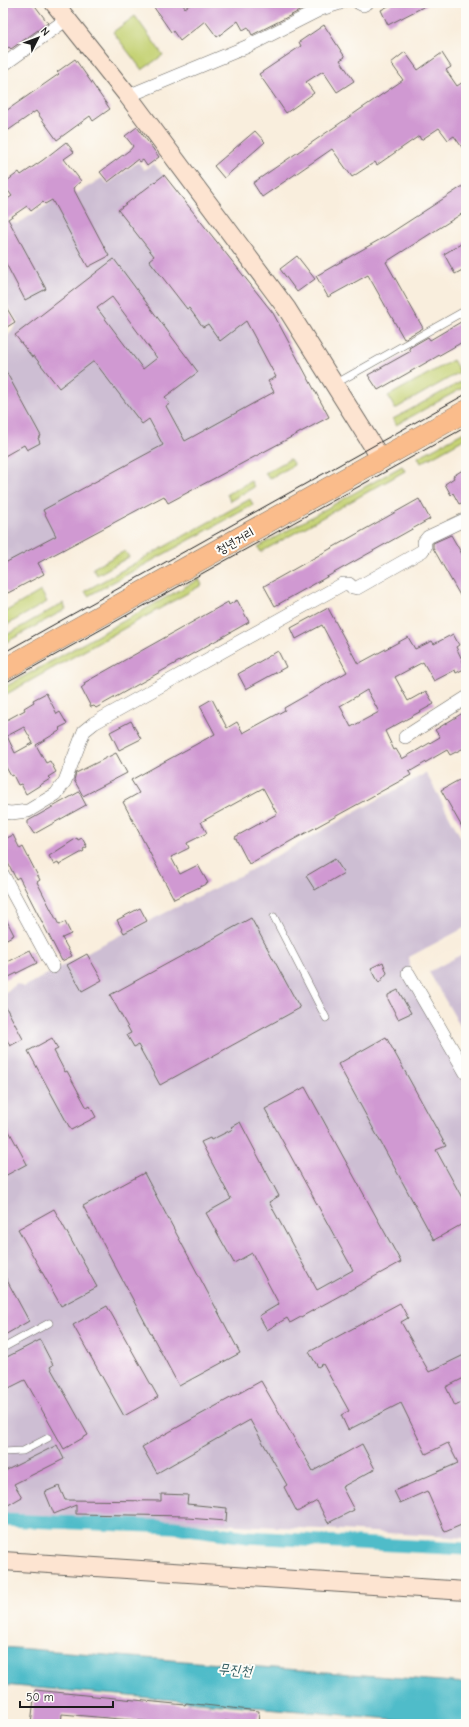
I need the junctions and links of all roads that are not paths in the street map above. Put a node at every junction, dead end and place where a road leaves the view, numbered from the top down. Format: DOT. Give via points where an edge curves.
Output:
graph roads {
  1 [pos="54,3"];
  2 [pos="340,3"];
  3 [pos="359,3"];
  4 [pos="367,3"];
  5 [pos="67,20"];
  6 [pos="3,65"];
  7 [pos="128,96"];
  8 [pos="466,310"];
  9 [pos="334,384"];
  10 [pos="466,412"];
  11 [pos="381,459"];
  12 [pos="466,518"];
  13 [pos="3,670"];
  14 [pos="466,698"];
  15 [pos="405,737"];
  16 [pos="3,812"];
  17 [pos="3,874"];
  18 [pos="274,917"];
  19 [pos="53,967"];
  20 [pos="408,973"];
  21 [pos="326,1018"];
  22 [pos="466,1073"];
  23 [pos="49,1323"];
  24 [pos="3,1348"];
  25 [pos="48,1438"];
  26 [pos="3,1452"];
  27 [pos="3,1561"];
  28 [pos="466,1592"];
  1 -- 5 [label="street"];
  2 -- 7 [label="street" via="321,9 246,47"];
  3 -- 4 [label="street"];
  5 -- 6 [label="street"];
  5 -- 7 [label="street"];
  7 -- 9 [label="street" via="287,309"];
  8 -- 9 [label="lane"];
  9 -- 11 [label="street"];
  10 -- 11 [label="main road, 청년거리"];
  11 -- 13 [label="main road, 청년거리"];
  12 -- 16 [label="street" via="428,537 422,551 357,588 343,584 94,723 84,731 65,781 56,794 28,811"];
  14 -- 15 [label="street"];
  17 -- 19 [label="street"];
  18 -- 21 [label="lane"];
  20 -- 22 [label="street"];
  23 -- 24 [label="lane"];
  25 -- 26 [label="lane" via="22,1451"];
  27 -- 28 [label="street"];
}
